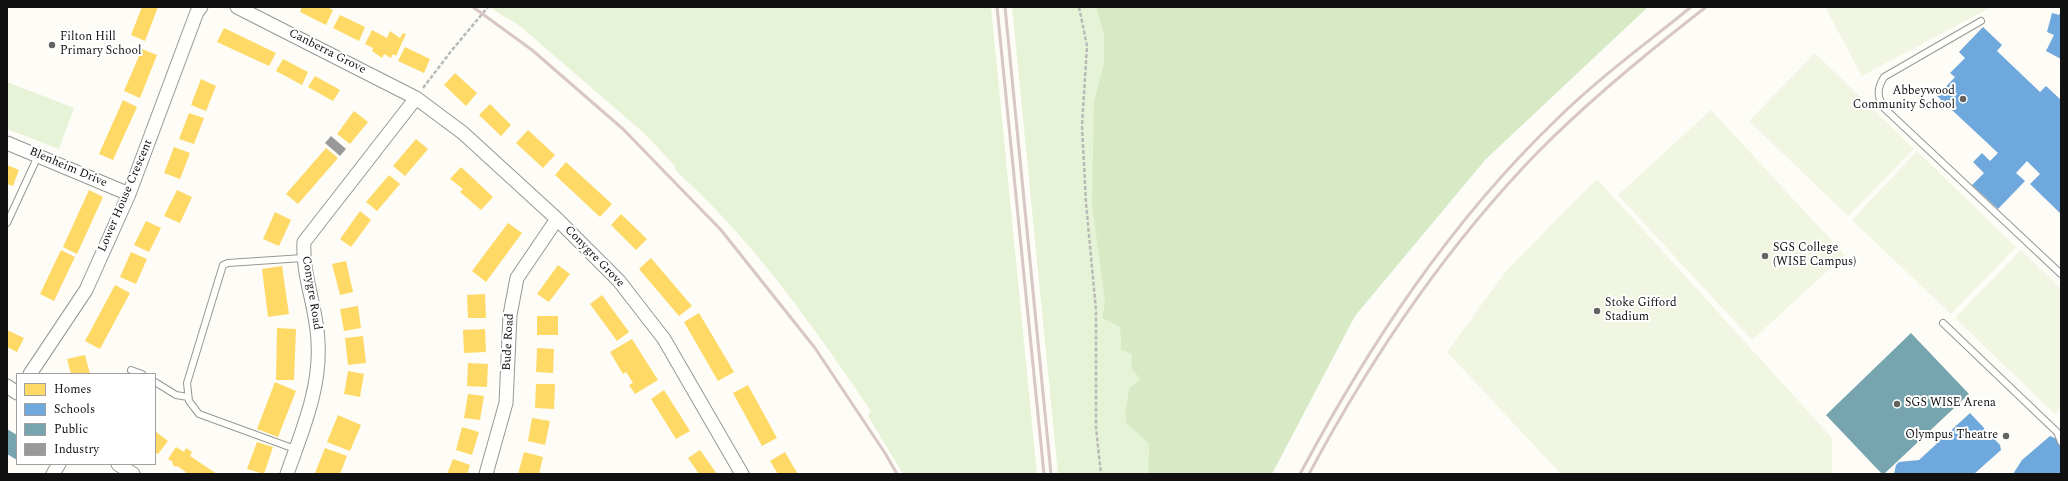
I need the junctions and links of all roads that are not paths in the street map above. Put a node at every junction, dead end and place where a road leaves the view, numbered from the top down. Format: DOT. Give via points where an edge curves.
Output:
graph roads {
  1 [pos="201,7"];
  2 [pos="237,7"];
  3 [pos="1981,21"];
  4 [pos="416,98"];
  5 [pos="7,143"];
  6 [pos="38,155"];
  7 [pos="129,194"];
  8 [pos="557,219"];
  9 [pos="7,223"];
  10 [pos="304,258"];
  11 [pos="2061,274"];
  12 [pos="1943,323"];
  13 [pos="131,370"];
  14 [pos="31,373"];
  15 [pos="139,373"];
  16 [pos="156,383"];
  17 [pos="7,386"];
  18 [pos="16,392"];
  19 [pos="188,397"];
  20 [pos="2061,442"];
  21 [pos="295,449"];
  22 [pos="58,465"];
  23 [pos="120,465"];
  24 [pos="53,474"];
  25 [pos="133,474"];
  26 [pos="287,474"];
  27 [pos="486,474"];
  28 [pos="742,474"];
  1 -- 7 [label="street, Lower House Crescent"];
  2 -- 4 [label="street, Canberra Grove"];
  3 -- 11 [label="lane" via="1884,77 1878,87 1878,97 1883,107"];
  4 -- 8 [label="street, Conygre Grove" via="462,133"];
  4 -- 10 [label="street, Conygre Road" via="304,242"];
  5 -- 6 [label="street, Blenheim Drive"];
  6 -- 7 [label="street, Blenheim Drive"];
  6 -- 9 [label="lane"];
  7 -- 14 [label="street, Lower House Crescent" via="86,290"];
  8 -- 27 [label="street, Bude Road" via="517,278 510,315 506,403"];
  8 -- 28 [label="street, Conygre Grove" via="619,281 664,339"];
  10 -- 19 [label="lane" via="223,265 188,374"];
  10 -- 21 [label="street, Conygre Road" via="318,341 316,388"];
  12 -- 20 [label="lane" via="2056,432"];
  13 -- 15 [label="lane"];
  16 -- 19 [label="lane" via="176,395"];
  17 -- 18 [label="street"];
  19 -- 21 [label="lane" via="194,410 204,416"];
  21 -- 26 [label="street, Conygre Road"];
  22 -- 24 [label="street"];
  23 -- 25 [label="street"];
}
